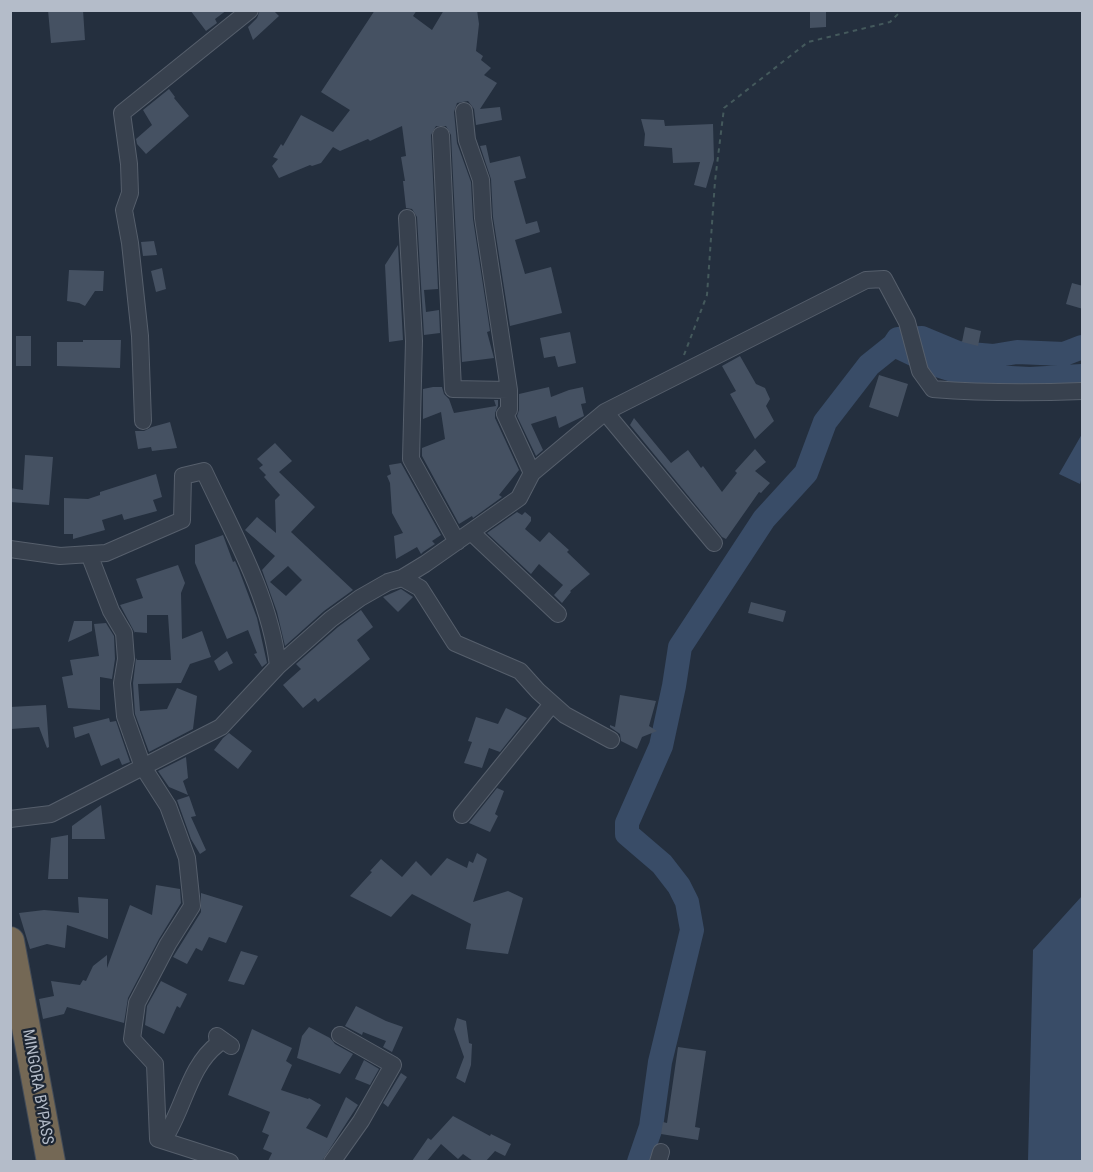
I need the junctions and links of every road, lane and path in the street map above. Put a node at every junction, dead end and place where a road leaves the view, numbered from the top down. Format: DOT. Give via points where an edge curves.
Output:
graph roads {
  1 [pos="250,10"];
  2 [pos="902,10"];
  3 [pos="464,111"];
  4 [pos="441,135"];
  5 [pos="407,218"];
  6 [pos="675,377"];
  7 [pos="509,390"];
  8 [pos="1083,391"];
  9 [pos="605,412"];
  10 [pos="143,421"];
  11 [pos="532,473"];
  12 [pos="464,537"];
  13 [pos="714,543"];
  14 [pos="10,549"];
  15 [pos="89,554"];
  16 [pos="402,578"];
  17 [pos="558,614"];
  18 [pos="278,666"];
  19 [pos="552,704"];
  20 [pos="611,740"];
  21 [pos="143,767"];
  22 [pos="462,815"];
  23 [pos="10,819"];
  24 [pos="10,941"];
  25 [pos="340,1035"];
  26 [pos="231,1046"];
  27 [pos="165,1137"];
  28 [pos="45,1161"];
  29 [pos="50,1161"];
  30 [pos="230,1161"];
  31 [pos="332,1161"];
  1 -- 10 [label="street" via="123,113 130,193 124,210 140,336"];
  2 -- 6 [label="path" via="890,22 808,42 724,108 707,295"];
  3 -- 7 [label="street" via="467,140 481,180 483,218"];
  4 -- 7 [label="street" via="453,389"];
  5 -- 12 [label="street" via="414,342 411,459"];
  6 -- 8 [label="street" via="866,280 884,279 907,322 920,371 933,389"];
  6 -- 9 [label="street"];
  7 -- 11 [label="street" via="507,422"];
  9 -- 11 [label="street"];
  9 -- 13 [label="street"];
  11 -- 12 [label="street" via="519,498"];
  12 -- 16 [label="street"];
  12 -- 17 [label="street"];
  14 -- 15 [label="street" via="60,556"];
  15 -- 18 [label="street" via="106,553 182,520 183,476 204,471 261,598 274,635"];
  15 -- 21 [label="street" via="124,633 125,716"];
  16 -- 18 [label="street" via="360,598"];
  16 -- 19 [label="street" via="420,588 455,643 520,671"];
  18 -- 21 [label="street" via="221,727"];
  19 -- 20 [label="street"];
  19 -- 22 [label="street"];
  21 -- 23 [label="street" via="51,814"];
  21 -- 30 [label="street" via="168,806 188,858 192,906 137,1003 132,1039 154,1064 158,1139"];
  24 -- 29 [label="highway, MINGORA BYPASS"];
  25 -- 31 [label="street" via="393,1065"];
  26 -- 27 [label="street" via="217,1036 218,1044 192,1077 175,1123"];
  28 -- 29 [label="street"];
}
